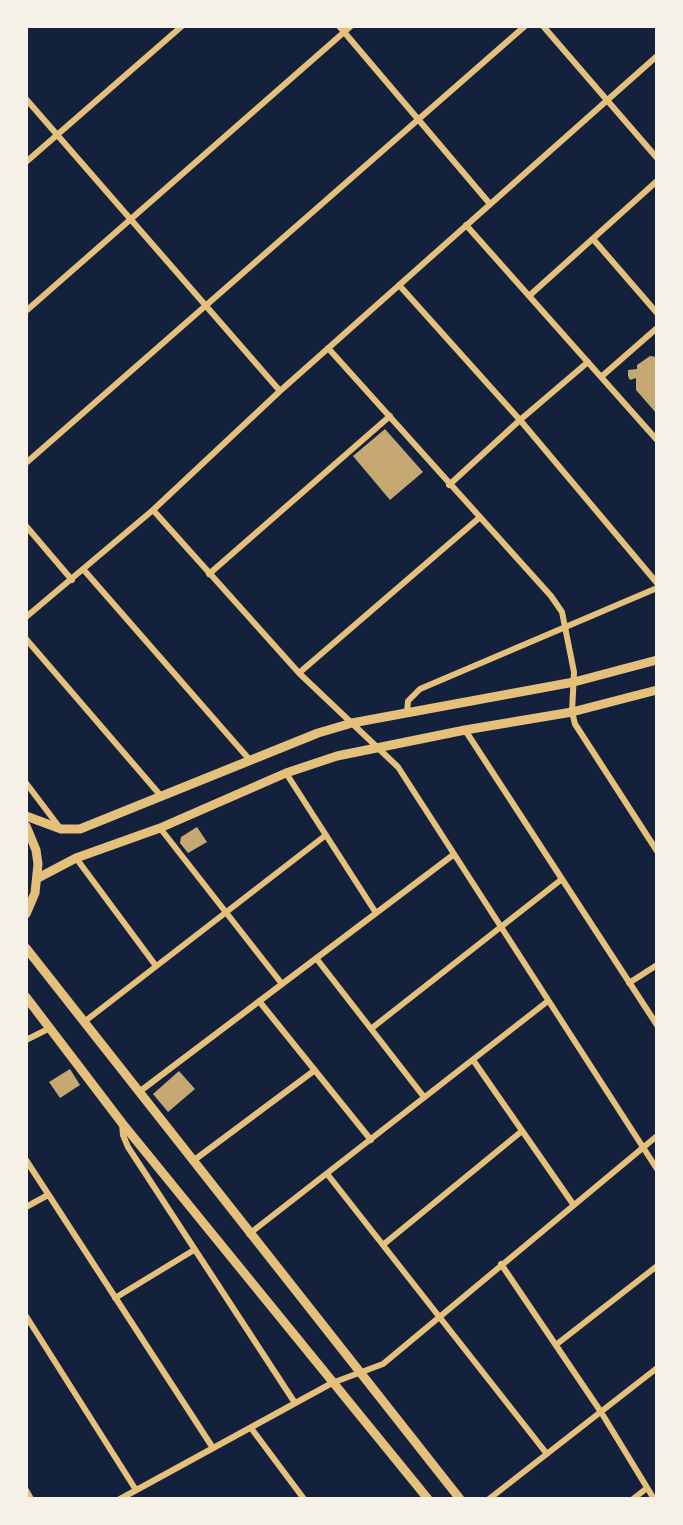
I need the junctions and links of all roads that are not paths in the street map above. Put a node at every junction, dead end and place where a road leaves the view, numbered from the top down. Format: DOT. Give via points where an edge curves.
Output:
graph roads {
  1 [pos="182,26"];
  2 [pos="351,26"];
  3 [pos="525,26"];
  4 [pos="543,26"];
  5 [pos="342,29"];
  6 [pos="657,56"];
  7 [pos="26,99"];
  8 [pos="606,101"];
  9 [pos="419,120"];
  10 [pos="57,135"];
  11 [pos="657,158"];
  12 [pos="26,162"];
  13 [pos="657,181"];
  14 [pos="490,204"];
  15 [pos="132,218"];
  16 [pos="466,225"];
  17 [pos="593,239"];
  18 [pos="399,285"];
  19 [pos="529,296"];
  20 [pos="206,306"];
  21 [pos="26,311"];
  22 [pos="657,313"];
  23 [pos="657,328"];
  24 [pos="328,348"];
  25 [pos="588,362"];
  26 [pos="601,377"];
  27 [pos="280,391"];
  28 [pos="390,416"];
  29 [pos="520,420"];
  30 [pos="657,423"];
  31 [pos="648,430"];
  32 [pos="657,440"];
  33 [pos="26,463"];
  34 [pos="449,485"];
  35 [pos="153,510"];
  36 [pos="479,518"];
  37 [pos="26,526"];
  38 [pos="83,569"];
  39 [pos="209,574"];
  40 [pos="72,580"];
  41 [pos="657,585"];
  42 [pos="26,617"];
  43 [pos="566,627"];
  44 [pos="26,639"];
  45 [pos="657,660"];
  46 [pos="299,673"];
  47 [pos="574,682"];
  48 [pos="657,690"];
  49 [pos="572,712"];
  50 [pos="407,713"];
  51 [pos="352,723"];
  52 [pos="465,730"];
  53 [pos="381,748"];
  54 [pos="249,759"];
  55 [pos="286,773"];
  56 [pos="26,783"];
  57 [pos="161,796"];
  58 [pos="26,816"];
  59 [pos="26,826"];
  60 [pos="160,828"];
  61 [pos="61,829"];
  62 [pos="326,835"];
  63 [pos="657,851"];
  64 [pos="453,855"];
  65 [pos="76,858"];
  66 [pos="38,878"];
  67 [pos="562,879"];
  68 [pos="226,911"];
  69 [pos="376,913"];
  70 [pos="26,914"];
  71 [pos="501,929"];
  72 [pos="26,948"];
  73 [pos="316,958"];
  74 [pos="657,965"];
  75 [pos="156,966"];
  76 [pos="629,983"];
  77 [pos="282,984"];
  78 [pos="26,997"];
  79 [pos="259,1001"];
  80 [pos="548,1001"];
  81 [pos="84,1022"];
  82 [pos="657,1025"];
  83 [pos="50,1028"];
  84 [pos="372,1028"];
  85 [pos="26,1040"];
  86 [pos="473,1060"];
  87 [pos="315,1070"];
  88 [pos="139,1092"];
  89 [pos="424,1097"];
  90 [pos="122,1123"];
  91 [pos="522,1131"];
  92 [pos="657,1136"];
  93 [pos="371,1140"];
  94 [pos="642,1147"];
  95 [pos="26,1160"];
  96 [pos="193,1161"];
  97 [pos="657,1169"];
  98 [pos="328,1175"];
  99 [pos="48,1195"];
  100 [pos="573,1204"];
  101 [pos="26,1207"];
  102 [pos="249,1234"];
  103 [pos="384,1244"];
  104 [pos="194,1250"];
  105 [pos="501,1264"];
  106 [pos="657,1266"];
  107 [pos="115,1298"];
  108 [pos="439,1315"];
  109 [pos="26,1316"];
  110 [pos="557,1344"];
  111 [pos="657,1368"];
  112 [pos="359,1373"];
  113 [pos="332,1383"];
  114 [pos="295,1403"];
  115 [pos="601,1412"];
  116 [pos="251,1428"];
  117 [pos="213,1448"];
  118 [pos="547,1454"];
  119 [pos="647,1488"];
  120 [pos="26,1490"];
  121 [pos="136,1490"];
  122 [pos="31,1499"];
  123 [pos="120,1499"];
  124 [pos="304,1499"];
  125 [pos="428,1499"];
  126 [pos="460,1499"];
  127 [pos="489,1499"];
  128 [pos="633,1499"];
  129 [pos="654,1499"];
  1 -- 10 [label="street"];
  2 -- 5 [label="street"];
  3 -- 9 [label="street"];
  4 -- 8 [label="street"];
  5 -- 9 [label="street"];
  5 -- 15 [label="street"];
  6 -- 8 [label="street"];
  7 -- 10 [label="street"];
  8 -- 11 [label="street"];
  8 -- 14 [label="street"];
  9 -- 14 [label="street"];
  9 -- 20 [label="street"];
  10 -- 12 [label="street"];
  10 -- 15 [label="street"];
  13 -- 17 [label="street"];
  14 -- 16 [label="street"];
  15 -- 20 [label="street"];
  15 -- 21 [label="street"];
  16 -- 18 [label="street"];
  16 -- 19 [label="street"];
  17 -- 19 [label="street"];
  17 -- 22 [label="street"];
  18 -- 24 [label="street"];
  18 -- 29 [label="street"];
  19 -- 25 [label="street"];
  20 -- 27 [label="street"];
  20 -- 33 [label="street"];
  23 -- 26 [label="street"];
  24 -- 27 [label="street"];
  24 -- 28 [label="street"];
  25 -- 26 [label="street"];
  25 -- 29 [label="street"];
  26 -- 31 [label="street"];
  27 -- 35 [label="street"];
  28 -- 34 [label="street"];
  28 -- 39 [label="street"];
  29 -- 34 [label="street"];
  29 -- 41 [label="street"];
  30 -- 31 [label="street"];
  31 -- 32 [label="street"];
  34 -- 36 [label="street"];
  35 -- 38 [label="street"];
  35 -- 39 [label="street"];
  36 -- 43 [label="street" via="551,596"];
  36 -- 46 [label="street"];
  37 -- 40 [label="street"];
  38 -- 40 [label="street"];
  38 -- 54 [label="street"];
  39 -- 46 [label="street"];
  40 -- 42 [label="street"];
  41 -- 43 [label="street"];
  43 -- 47 [label="street"];
  43 -- 50 [label="street" via="420,689 408,701"];
  44 -- 57 [label="street"];
  45 -- 47 [label="main road"];
  46 -- 51 [label="street"];
  47 -- 49 [label="street"];
  47 -- 50 [label="main road"];
  48 -- 49 [label="main road"];
  49 -- 52 [label="main road"];
  49 -- 63 [label="street"];
  50 -- 51 [label="main road"];
  51 -- 53 [label="street"];
  51 -- 54 [label="main road"];
  52 -- 53 [label="main road"];
  52 -- 67 [label="street"];
  53 -- 55 [label="main road"];
  53 -- 64 [label="street"];
  54 -- 57 [label="main road"];
  55 -- 60 [label="main road"];
  55 -- 62 [label="street"];
  56 -- 61 [label="street"];
  57 -- 61 [label="main road" via="80,829"];
  58 -- 61 [label="main road"];
  59 -- 66 [label="main road" via="36,850"];
  60 -- 65 [label="main road"];
  60 -- 68 [label="street"];
  62 -- 68 [label="street"];
  62 -- 69 [label="street"];
  64 -- 69 [label="street"];
  64 -- 71 [label="street"];
  65 -- 66 [label="main road"];
  65 -- 75 [label="street"];
  66 -- 70 [label="main road"];
  67 -- 71 [label="street"];
  67 -- 76 [label="street"];
  68 -- 75 [label="street"];
  68 -- 77 [label="street"];
  69 -- 73 [label="street"];
  71 -- 80 [label="street"];
  71 -- 84 [label="street"];
  72 -- 81 [label="main road"];
  73 -- 77 [label="street"];
  73 -- 84 [label="street"];
  74 -- 76 [label="street"];
  75 -- 81 [label="street"];
  76 -- 82 [label="street"];
  77 -- 79 [label="street"];
  78 -- 83 [label="main road"];
  79 -- 87 [label="street"];
  79 -- 88 [label="street"];
  80 -- 86 [label="street"];
  80 -- 94 [label="street"];
  81 -- 88 [label="main road"];
  83 -- 85 [label="street"];
  83 -- 90 [label="main road"];
  84 -- 89 [label="street"];
  86 -- 89 [label="street"];
  86 -- 91 [label="street"];
  87 -- 93 [label="street"];
  87 -- 96 [label="street"];
  88 -- 96 [label="main road"];
  89 -- 93 [label="street"];
  90 -- 104 [label="street" via="128,1147"];
  90 -- 113 [label="main road"];
  91 -- 100 [label="street"];
  91 -- 103 [label="street"];
  92 -- 94 [label="street"];
  93 -- 98 [label="street"];
  94 -- 97 [label="street"];
  94 -- 100 [label="street"];
  95 -- 99 [label="street"];
  96 -- 102 [label="main road"];
  98 -- 102 [label="street"];
  98 -- 103 [label="street"];
  99 -- 101 [label="street"];
  99 -- 107 [label="street"];
  100 -- 105 [label="street"];
  102 -- 112 [label="main road"];
  103 -- 108 [label="street"];
  104 -- 107 [label="street"];
  104 -- 114 [label="street"];
  105 -- 108 [label="street"];
  105 -- 110 [label="street"];
  106 -- 110 [label="street"];
  107 -- 117 [label="street"];
  108 -- 112 [label="street" via="383,1364"];
  108 -- 118 [label="street"];
  109 -- 121 [label="street"];
  110 -- 115 [label="street"];
  111 -- 115 [label="street"];
  112 -- 113 [label="street"];
  112 -- 126 [label="main road"];
  113 -- 114 [label="street"];
  113 -- 125 [label="main road"];
  114 -- 116 [label="street"];
  115 -- 118 [label="street"];
  115 -- 119 [label="street"];
  116 -- 117 [label="street"];
  116 -- 124 [label="street"];
  117 -- 121 [label="street"];
  118 -- 127 [label="street"];
  119 -- 128 [label="street"];
  119 -- 129 [label="street"];
  120 -- 122 [label="street"];
  121 -- 123 [label="street"];
}
